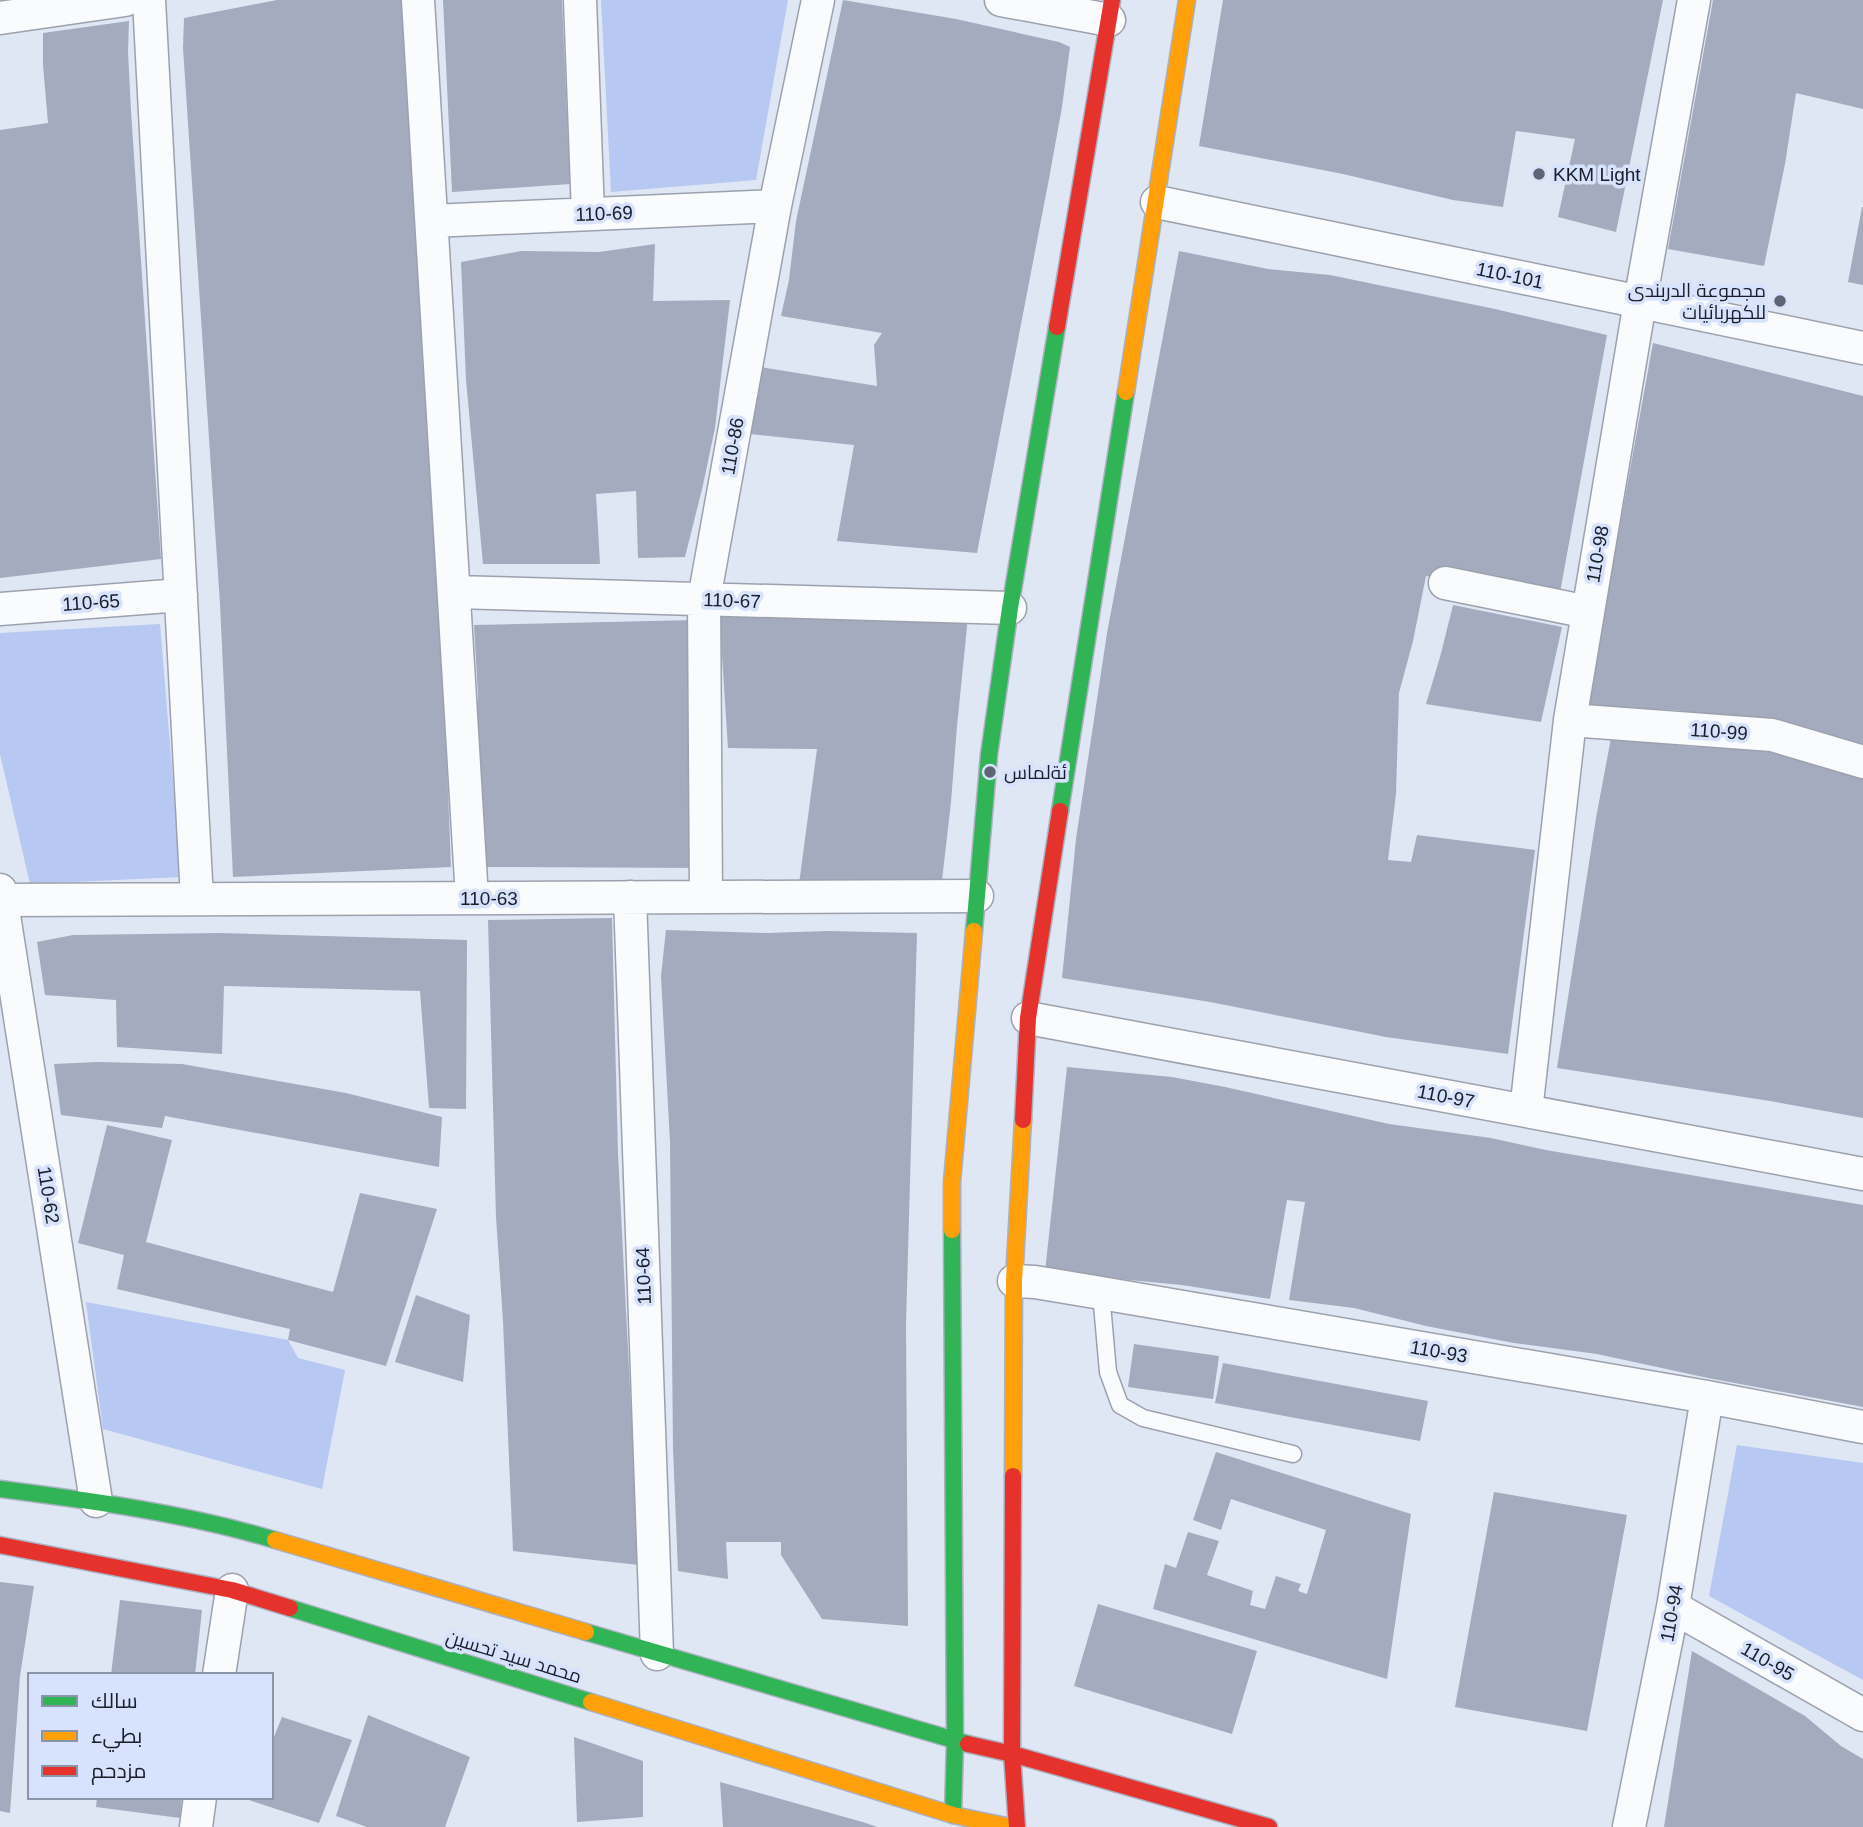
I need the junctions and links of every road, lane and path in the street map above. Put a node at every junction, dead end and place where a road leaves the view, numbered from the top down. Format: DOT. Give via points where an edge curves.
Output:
graph roads {
  1 [pos="125,0"];
  2 [pos="149,0"];
  3 [pos="418,0"];
  4 [pos="580,0"];
  5 [pos="818,0"];
  6 [pos="1000,0"];
  7 [pos="1187,0"];
  8 [pos="1694,0"];
  9 [pos="1110,10"];
  10 [pos="0,18"];
  11 [pos="1157,202"];
  12 [pos="775,206"];
  13 [pos="588,214"];
  14 [pos="432,221"];
  15 [pos="1640,302"];
  16 [pos="1863,348"];
  17 [pos="1445,583"];
  18 [pos="454,592"];
  19 [pos="181,595"];
  20 [pos="704,599"];
  21 [pos="1010,608"];
  22 [pos="0,609"];
  23 [pos="1588,612"];
  24 [pos="1570,720"];
  25 [pos="1863,762"];
  26 [pos="1,895"];
  27 [pos="977,896"];
  28 [pos="630,897"];
  29 [pos="706,897"];
  30 [pos="472,898"];
  31 [pos="197,899"];
  32 [pos="8,983"];
  33 [pos="1028,1018"];
  34 [pos="1526,1111"];
  35 [pos="1863,1174"];
  36 [pos="1014,1281"];
  37 [pos="1101,1293"];
  38 [pos="1707,1398"];
  39 [pos="1863,1427"];
  40 [pos="1293,1454"];
  41 [pos="0,1489"];
  42 [pos="96,1501"];
  43 [pos="0,1545"];
  44 [pos="232,1590"];
  45 [pos="1673,1607"];
  46 [pos="657,1654"];
  47 [pos="219,1673"];
  48 [pos="1863,1715"];
  49 [pos="955,1741"];
  50 [pos="1012,1754"];
  51 [pos="200,1799"];
  52 [pos="953,1815"];
  53 [pos="195,1827"];
  54 [pos="1011,1827"];
  55 [pos="1017,1827"];
  56 [pos="1269,1827"];
  57 [pos="1629,1827"];
  1 -- 10 [label="street"];
  2 -- 19 [label="street"];
  3 -- 14 [label="street"];
  4 -- 13 [label="street"];
  5 -- 12 [label="street, 110-86"];
  6 -- 9 [label="street"];
  7 -- 11 [label="main road"];
  8 -- 15 [label="street, 110-98"];
  9 -- 21 [label="main road"];
  11 -- 15 [label="street, 110-101"];
  11 -- 33 [label="main road"];
  12 -- 13 [label="street, 110-69"];
  12 -- 20 [label="street, 110-86"];
  13 -- 14 [label="street, 110-69"];
  14 -- 18 [label="street"];
  15 -- 16 [label="street, 110-101"];
  15 -- 23 [label="street, 110-98"];
  17 -- 23 [label="street"];
  18 -- 20 [label="street, 110-67"];
  18 -- 30 [label="street"];
  19 -- 22 [label="street, 110-65"];
  19 -- 31 [label="street"];
  20 -- 21 [label="street, 110-67"];
  20 -- 29 [label="street, 110-86"];
  21 -- 27 [label="main road" via="989,755"];
  23 -- 24 [label="street, 110-98"];
  24 -- 25 [label="street, 110-99" via="1772,734"];
  24 -- 34 [label="street, 110-98"];
  26 -- 31 [label="street, 110-63"];
  26 -- 32 [label="street, 110-62"];
  27 -- 29 [label="street, 110-63"];
  27 -- 49 [label="main road" via="952,1182"];
  28 -- 29 [label="street, 110-63"];
  28 -- 30 [label="street, 110-63"];
  28 -- 46 [label="street, 110-64"];
  30 -- 31 [label="street, 110-63"];
  32 -- 42 [label="street, 110-62"];
  33 -- 34 [label="street, 110-97"];
  33 -- 36 [label="main road"];
  34 -- 35 [label="street, 110-97"];
  36 -- 37 [label="street, 110-93"];
  36 -- 50 [label="main road"];
  37 -- 38 [label="street, 110-93"];
  37 -- 40 [label="lane" via="1108,1372 1120,1405 1143,1418"];
  38 -- 39 [label="street, 110-93"];
  38 -- 45 [label="street, 110-94"];
  41 -- 42 [label="main road"];
  42 -- 46 [label="main road" via="228,1526"];
  43 -- 44 [label="main road, محمد سید تحسین"];
  44 -- 47 [label="street"];
  44 -- 52 [label="main road, محمد سید تحسین"];
  45 -- 48 [label="street, 110-95"];
  45 -- 57 [label="street, 110-94"];
  46 -- 49 [label="main road"];
  49 -- 50 [label="main road"];
  49 -- 52 [label="main road"];
  50 -- 55 [label="main road"];
  50 -- 56 [label="main road"];
  51 -- 53 [label="street"];
  52 -- 54 [label="main road, محمد سید تحسین"];
}
